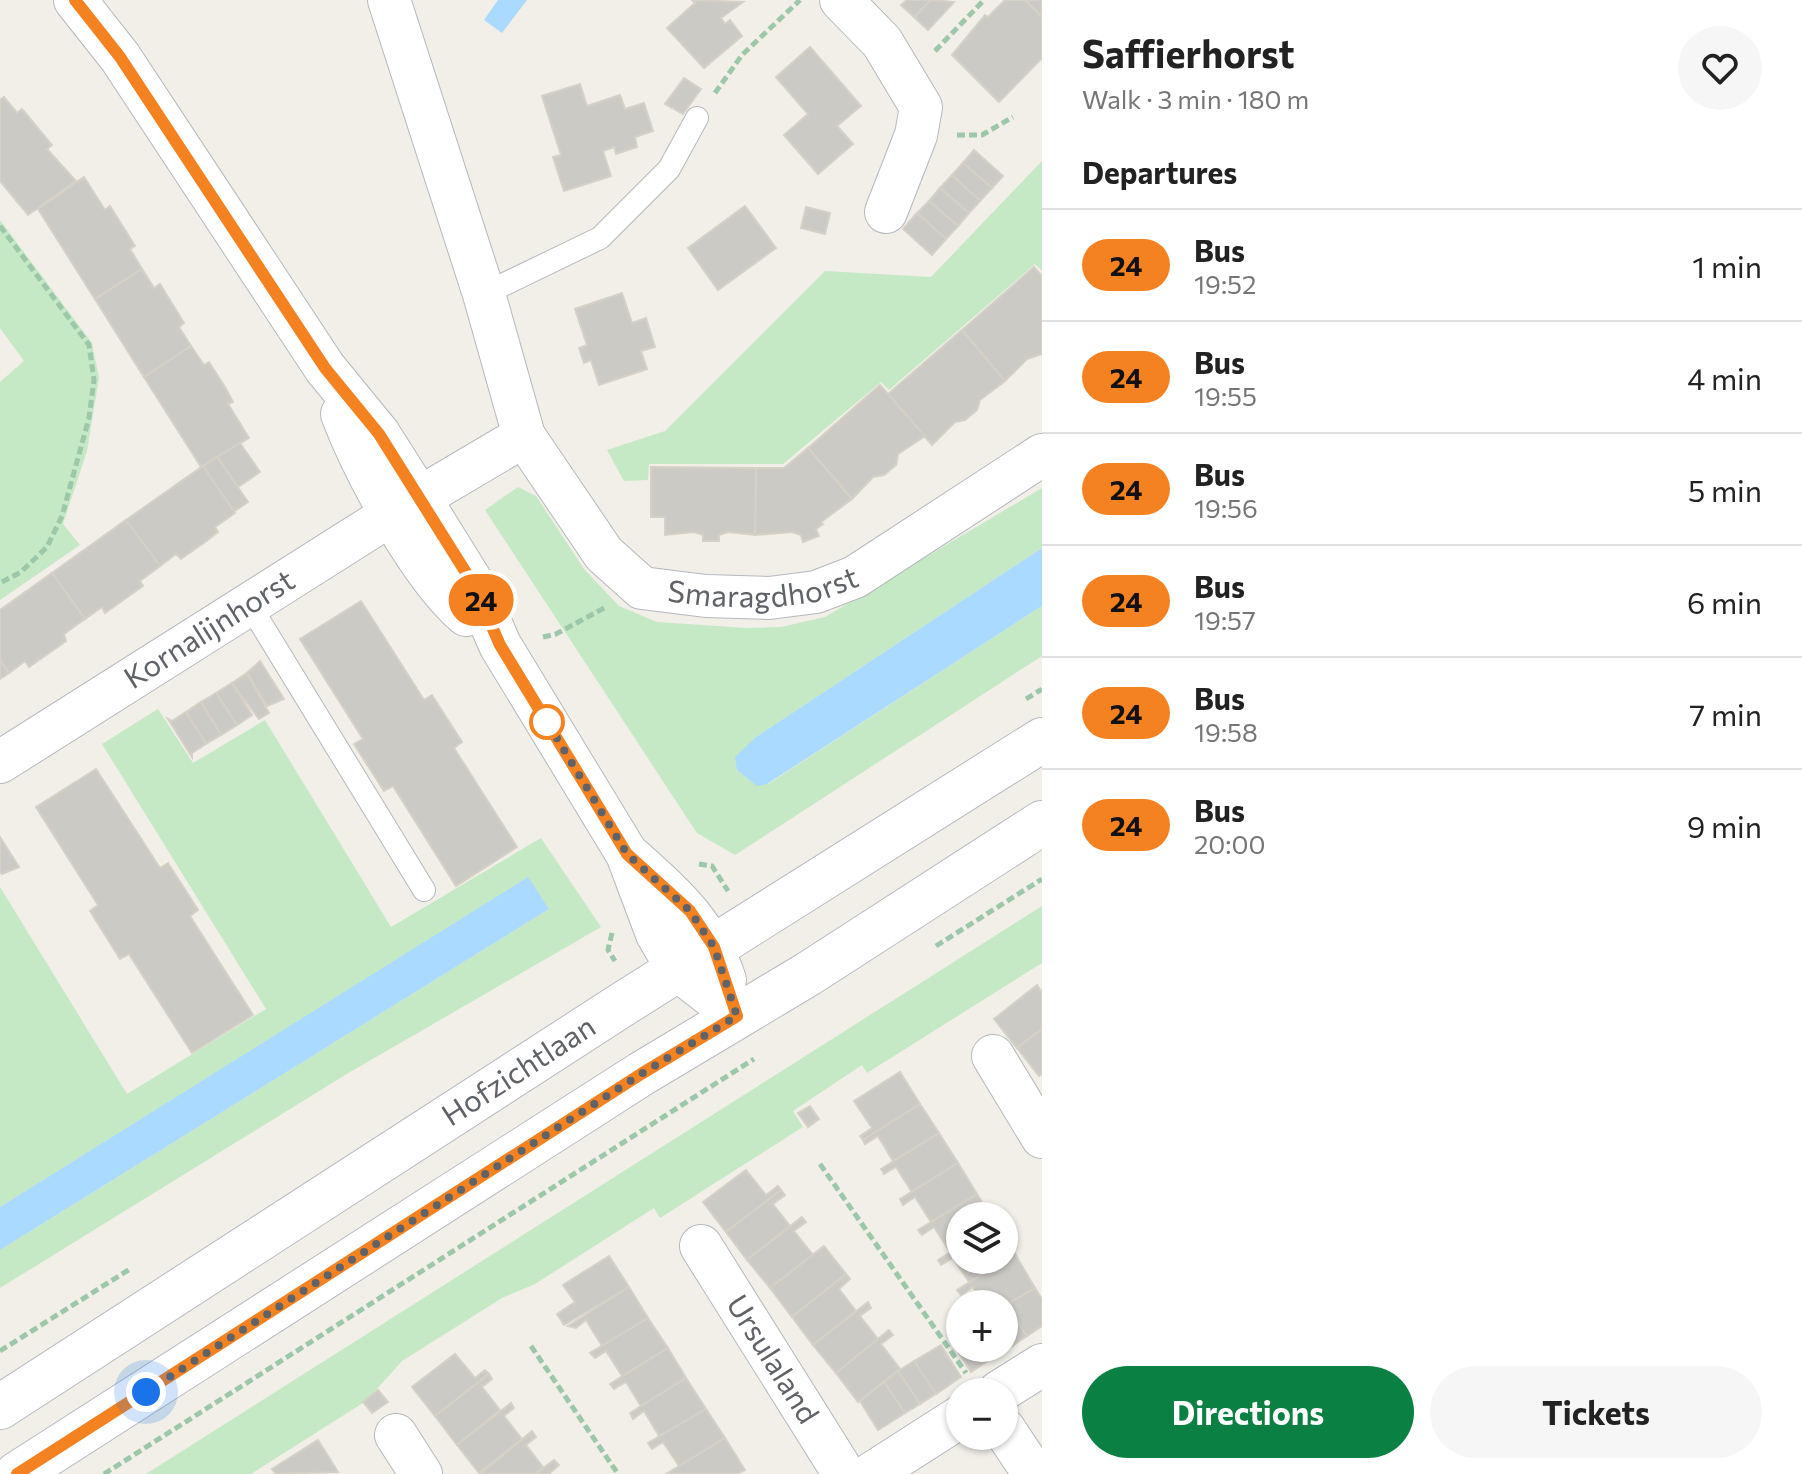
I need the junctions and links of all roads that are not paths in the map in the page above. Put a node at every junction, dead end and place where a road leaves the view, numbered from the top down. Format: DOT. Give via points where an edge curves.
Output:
graph roads {
  1 [pos="75,0"];
  2 [pos="389,0"];
  3 [pos="841,0"];
  4 [pos="697,118"];
  5 [pos="886,212"];
  6 [pos="484,294"];
  7 [pos="524,436"];
  8 [pos="1042,455"];
  9 [pos="406,506"];
  10 [pos="249,604"];
  11 [pos="1042,740"];
  12 [pos="0,762"];
  13 [pos="1042,823"];
  14 [pos="627,854"];
  15 [pos="424,890"];
  16 [pos="714,947"];
  17 [pos="678,970"];
  18 [pos="737,1016"];
  19 [pos="993,1056"];
  20 [pos="1042,1137"];
  21 [pos="701,1246"];
  22 [pos="1042,1365"];
  23 [pos="1014,1378"];
  24 [pos="0,1407"];
  25 [pos="946,1418"];
  26 [pos="396,1435"];
  27 [pos="1018,1450"];
  28 [pos="17,1474"];
  29 [pos="421,1474"];
  30 [pos="844,1474"];
  31 [pos="871,1474"];
  32 [pos="1034,1474"];
  1 -- 9 [label="street" via="120,57 325,368 356,449"];
  2 -- 6 [label="street, Smaragdhorst"];
  3 -- 5 [label="street" via="882,42 921,107 916,135"];
  4 -- 6 [label="lane" via="669,169 600,238"];
  6 -- 7 [label="street, Smaragdhorst"];
  7 -- 8 [label="street, Smaragdhorst" via="604,554 642,588 706,596 769,598 816,592 855,577"];
  7 -- 9 [label="street, Kornalijnhorst"];
  9 -- 10 [label="street, Kornalijnhorst"];
  9 -- 14 [label="street" via="452,602 500,645"];
  10 -- 12 [label="street, Kornalijnhorst"];
  10 -- 15 [label="lane"];
  11 -- 16 [label="main road, Hofzichtlaan"];
  13 -- 18 [label="main road"];
  14 -- 16 [label="street" via="690,911"];
  14 -- 17 [label="street" via="657,934"];
  16 -- 17 [label="main road, Hofzichtlaan"];
  16 -- 18 [label="street"];
  17 -- 18 [label="street"];
  17 -- 24 [label="main road, Hofzichtlaan"];
  18 -- 28 [label="main road"];
  19 -- 20 [label="street"];
  21 -- 30 [label="street, Ursulaland"];
  22 -- 23 [label="street"];
  25 -- 31 [label="street"];
  26 -- 29 [label="street"];
  27 -- 32 [label="street"];
}
